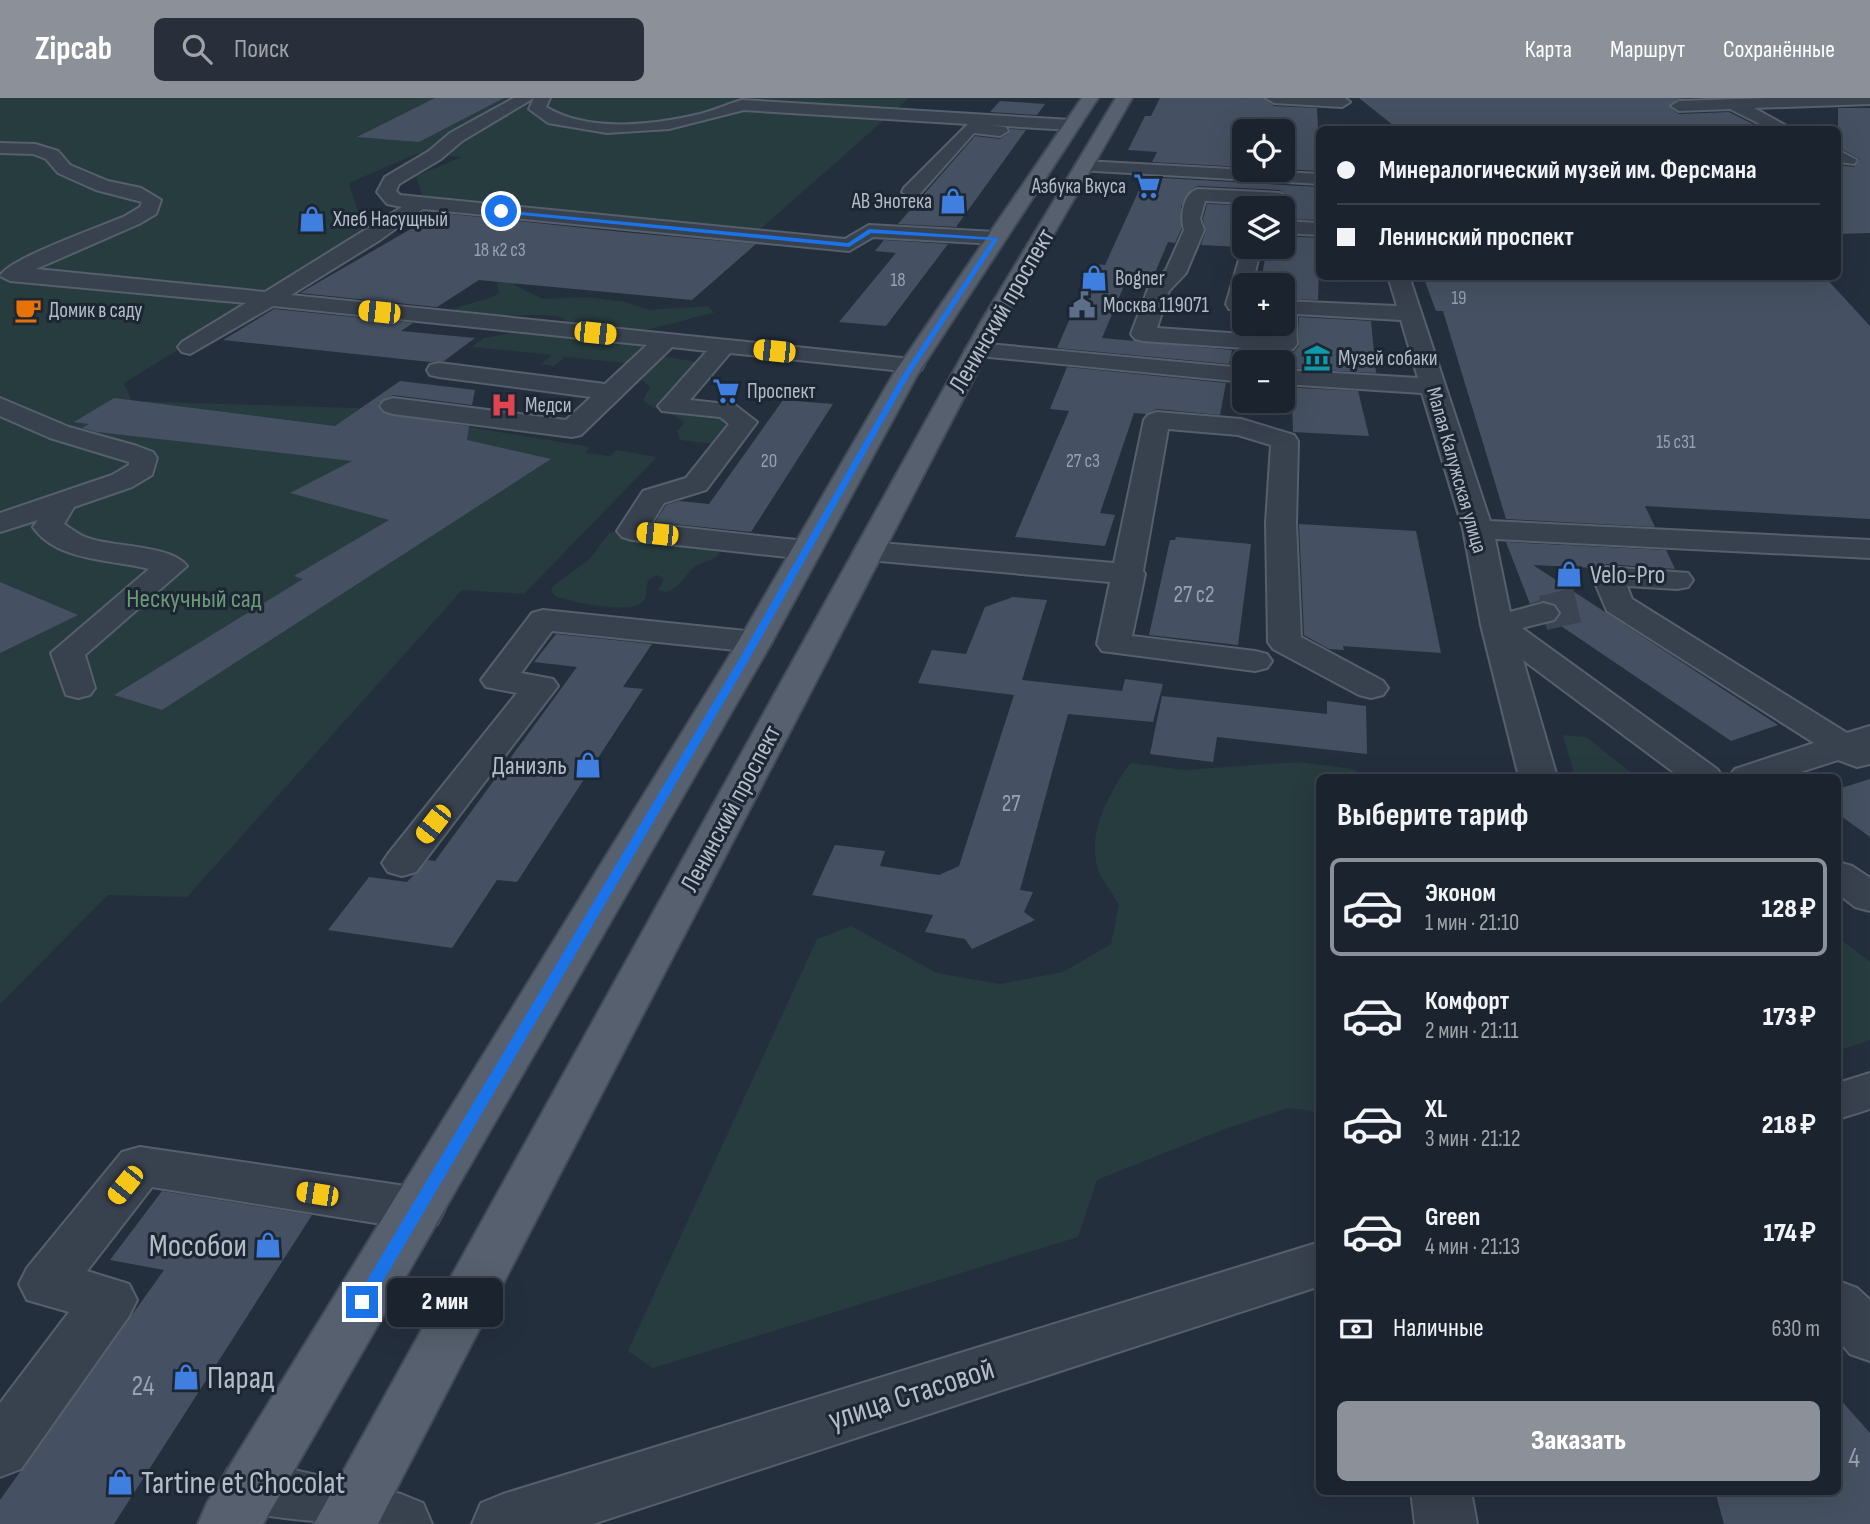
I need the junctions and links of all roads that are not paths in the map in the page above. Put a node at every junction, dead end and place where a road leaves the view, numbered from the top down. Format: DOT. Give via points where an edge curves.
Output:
graph roads {
  1 [pos="526,98"];
  2 [pos="542,98"];
  3 [pos="1090,98"];
  4 [pos="1124,98"];
  5 [pos="1274,98"];
  6 [pos="1870,99"];
  7 [pos="1341,100"];
  8 [pos="743,102"];
  9 [pos="989,104"];
  10 [pos="1732,104"];
  11 [pos="1679,106"];
  12 [pos="495,115"];
  13 [pos="1348,120"];
  14 [pos="578,124"];
  15 [pos="1778,126"];
  16 [pos="1074,136"];
  17 [pos="0,148"];
  18 [pos="1316,178"];
  19 [pos="911,192"];
  20 [pos="1232,197"];
  21 [pos="419,203"];
  22 [pos="1295,228"];
  23 [pos="1316,229"];
  24 [pos="996,238"];
  25 [pos="7,278"];
  26 [pos="1399,280"];
  27 [pos="266,301"];
  28 [pos="1295,308"];
  29 [pos="1410,314"];
  30 [pos="1285,336"];
  31 [pos="666,340"];
  32 [pos="724,346"];
  33 [pos="190,347"];
  34 [pos="977,350"];
  35 [pos="912,365"];
  36 [pos="439,370"];
  37 [pos="1232,374"];
  38 [pos="1295,378"];
  39 [pos="1433,387"];
  40 [pos="611,393"];
  41 [pos="0,405"];
  42 [pos="393,406"];
  43 [pos="61,503"];
  44 [pos="0,523"];
  45 [pos="1478,529"];
  46 [pos="806,550"];
  47 [pos="1870,550"];
  48 [pos="869,551"];
  49 [pos="1130,574"];
  50 [pos="1677,580"];
  51 [pos="1543,613"];
  52 [pos="1497,625"];
  53 [pos="755,642"];
  54 [pos="1255,661"];
  55 [pos="78,688"];
  56 [pos="1371,688"];
  57 [pos="1861,750"];
  58 [pos="1537,774"];
  59 [pos="1700,774"];
  60 [pos="1761,774"];
  61 [pos="402,863"];
  62 [pos="1841,877"];
  63 [pos="1870,898"];
  64 [pos="1870,1091"];
  65 [pos="1841,1100"];
  66 [pos="419,1209"];
  67 [pos="1316,1265"];
  68 [pos="1841,1307"];
  69 [pos="1870,1337"];
  70 [pos="0,1450"];
  71 [pos="1442,1495"];
  72 [pos="239,1506"];
  73 [pos="366,1520"];
  74 [pos="503,1524"];
  75 [pos="1446,1524"];
  1 -- 12 [label="street"];
  2 -- 14 [label="street" via="537,104 542,113"];
  3 -- 16 [label="main road, Ленинский проспект"];
  4 -- 16 [label="main road, Ленинский проспект"];
  5 -- 7 [label="street"];
  6 -- 10 [label="street"];
  7 -- 13 [label="street"];
  8 -- 14 [label="street" via="715,117 674,124"];
  8 -- 16 [label="street"];
  9 -- 16 [label="street" via="984,111"];
  10 -- 11 [label="street"];
  10 -- 15 [label="street"];
  12 -- 14 [label="street"];
  12 -- 21 [label="street" via="391,181 386,192 394,200"];
  16 -- 18 [label="street"];
  16 -- 19 [label="street" via="970,128"];
  16 -- 24 [label="main road, Ленинский проспект"];
  16 -- 34 [label="main road, Ленинский проспект"];
  17 -- 25 [label="street" via="35,149 52,155 64,169 103,186 152,200 149,210 125,225 51,253"];
  20 -- 30 [label="street" via="1198,195 1190,219 1194,230 1175,273 1158,289 1143,334 1285,344"];
  21 -- 24 [label="street" via="849,245 869,231"];
  21 -- 27 [label="street"];
  22 -- 23 [label="street"];
  24 -- 35 [label="main road, Ленинский проспект"];
  25 -- 27 [label="street"];
  26 -- 29 [label="street, Малая Калужская улица"];
  27 -- 31 [label="street"];
  27 -- 33 [label="street"];
  28 -- 29 [label="street"];
  29 -- 39 [label="street, Малая Калужская улица"];
  31 -- 32 [label="street"];
  31 -- 40 [label="street"];
  32 -- 35 [label="street"];
  32 -- 46 [label="street" via="671,406 726,410 744,422 696,485 653,497 632,531"];
  34 -- 37 [label="street"];
  34 -- 48 [label="main road, Ленинский проспект"];
  35 -- 46 [label="main road, Ленинский проспект"];
  36 -- 40 [label="street"];
  38 -- 39 [label="street"];
  39 -- 45 [label="street, Малая Калужская улица"];
  40 -- 42 [label="street" via="572,429"];
  41 -- 43 [label="street" via="42,426 124,448 143,458 142,469 122,481"];
  43 -- 44 [label="street"];
  43 -- 55 [label="street" via="48,527 79,546 172,566 68,653"];
  45 -- 47 [label="street"];
  45 -- 52 [label="street, Малая Калужская улица"];
  46 -- 53 [label="main road, Ленинский проспект"];
  48 -- 49 [label="street"];
  48 -- 73 [label="main road, Ленинский проспект"];
  49 -- 54 [label="street" via="1114,644"];
  49 -- 56 [label="street" via="1157,420 1241,427 1284,441 1285,642"];
  50 -- 57 [label="street" via="1606,576 1604,603"];
  51 -- 52 [label="street"];
  52 -- 58 [label="street, Малая Калужская улица"];
  52 -- 59 [label="street"];
  53 -- 61 [label="street" via="543,620 498,680 541,686"];
  53 -- 66 [label="main road, Ленинский проспект"];
  57 -- 60 [label="street"];
  62 -- 63 [label="street"];
  64 -- 65 [label="street"];
  66 -- 70 [label="street" via="140,1166 46,1284 110,1300"];
  66 -- 72 [label="main road, Ленинский проспект"];
  67 -- 74 [label="street, улица Стасовой"];
  68 -- 69 [label="street"];
  71 -- 75 [label="street"];
  72 -- 73 [label="street"];
}
